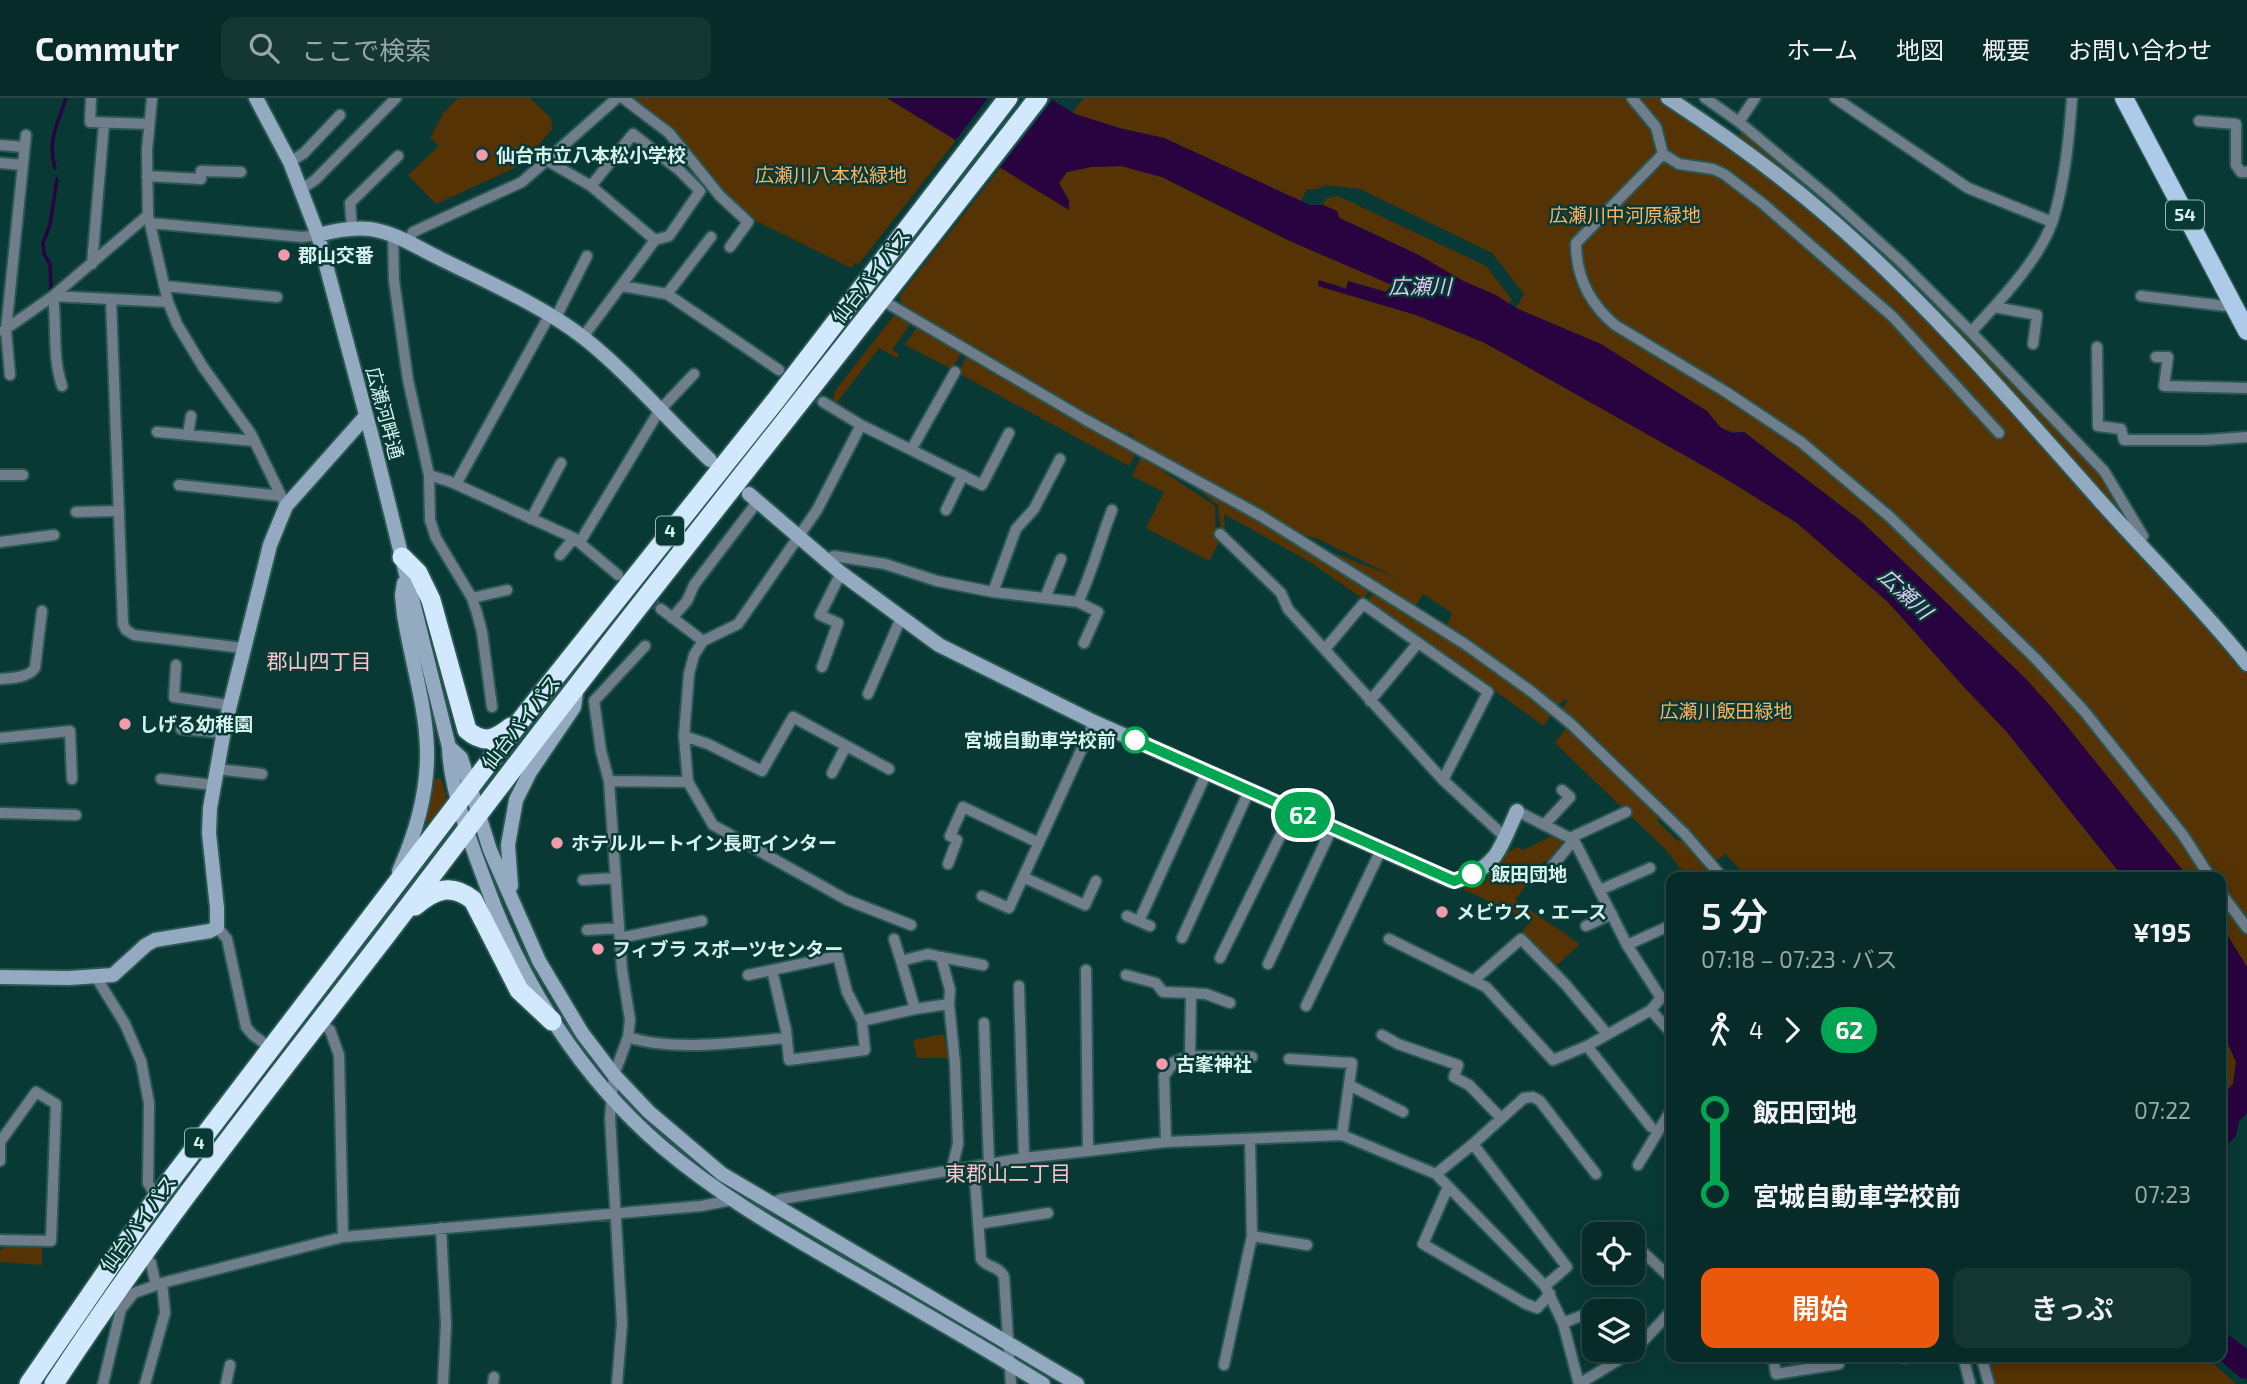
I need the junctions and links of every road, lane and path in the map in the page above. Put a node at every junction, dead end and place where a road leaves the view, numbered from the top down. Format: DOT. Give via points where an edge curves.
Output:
graph roads {
  1 [pos="91,98"];
  2 [pos="152,98"];
  3 [pos="256,98"];
  4 [pos="396,98"];
  5 [pos="617,98"];
  6 [pos="623,98"];
  7 [pos="1008,98"];
  8 [pos="1038,98"];
  9 [pos="1632,98"];
  10 [pos="1668,98"];
  11 [pos="1705,98"];
  12 [pos="1755,98"];
  13 [pos="1835,98"];
  14 [pos="2072,98"];
  15 [pos="2124,98"];
  16 [pos="340,115"];
  17 [pos="2199,121"];
  18 [pos="1739,122"];
  19 [pos="104,124"];
  20 [pos="149,124"];
  21 [pos="0,145"];
  22 [pos="1663,154"];
  23 [pos="398,156"];
  24 [pos="546,160"];
  25 [pos="290,162"];
  26 [pos="0,163"];
  27 [pos="23,165"];
  28 [pos="241,172"];
  29 [pos="2247,173"];
  30 [pos="148,176"];
  31 [pos="590,186"];
  32 [pos="302,190"];
  33 [pos="149,219"];
  34 [pos="2052,222"];
  35 [pos="352,229"];
  36 [pos="318,235"];
  37 [pos="393,236"];
  38 [pos="710,237"];
  39 [pos="655,240"];
  40 [pos="408,243"];
  41 [pos="730,247"];
  42 [pos="587,256"];
  43 [pos="92,264"];
  44 [pos="164,286"];
  45 [pos="622,286"];
  46 [pos="667,294"];
  47 [pos="886,295"];
  48 [pos="53,296"];
  49 [pos="2141,296"];
  50 [pos="277,298"];
  51 [pos="111,300"];
  52 [pos="168,302"];
  53 [pos="1994,307"];
  54 [pos="2234,307"];
  55 [pos="552,318"];
  56 [pos="3,331"];
  57 [pos="2247,331"];
  58 [pos="1970,332"];
  59 [pos="583,337"];
  60 [pos="2033,344"];
  61 [pos="2097,347"];
  62 [pos="2156,358"];
  63 [pos="779,370"];
  64 [pos="955,372"];
  65 [pos="694,374"];
  66 [pos="9,375"];
  67 [pos="62,386"];
  68 [pos="2247,388"];
  69 [pos="823,402"];
  70 [pos="659,411"];
  71 [pos="191,415"];
  72 [pos="366,416"];
  73 [pos="861,425"];
  74 [pos="157,432"];
  75 [pos="1009,433"];
  76 [pos="1999,433"];
  77 [pos="188,435"];
  78 [pos="2247,437"];
  79 [pos="254,441"];
  80 [pos="911,450"];
  81 [pos="1060,459"];
  82 [pos="710,460"];
  83 [pos="561,463"];
  84 [pos="0,475"];
  85 [pos="23,475"];
  86 [pos="429,475"];
  87 [pos="962,475"];
  88 [pos="456,484"];
  89 [pos="179,485"];
  90 [pos="754,498"];
  91 [pos="283,501"];
  92 [pos="946,510"];
  93 [pos="1112,510"];
  94 [pos="119,511"];
  95 [pos="76,512"];
  96 [pos="531,519"];
  97 [pos="1220,534"];
  98 [pos="54,535"];
  99 [pos="798,536"];
  100 [pos="577,540"];
  101 [pos="0,542"];
  102 [pos="2138,543"];
  103 [pos="560,555"];
  104 [pos="1061,559"];
  105 [pos="825,560"];
  106 [pos="404,565"];
  107 [pos="841,573"];
  108 [pos="618,575"];
  109 [pos="507,590"];
  110 [pos="993,592"];
  111 [pos="472,598"];
  112 [pos="1045,598"];
  113 [pos="1078,602"];
  114 [pos="661,609"];
  115 [pos="42,611"];
  116 [pos="1098,612"];
  117 [pos="672,618"];
  118 [pos="901,618"];
  119 [pos="1111,618"];
  120 [pos="703,641"];
  121 [pos="1084,643"];
  122 [pos="1418,643"];
  123 [pos="645,646"];
  124 [pos="243,648"];
  125 [pos="1325,649"];
  126 [pos="2247,664"];
  127 [pos="176,665"];
  128 [pos="822,667"];
  129 [pos="0,679"];
  130 [pos="577,685"];
  131 [pos="868,694"];
  132 [pos="1370,701"];
  133 [pos="229,705"];
  134 [pos="492,707"];
  135 [pos="525,715"];
  136 [pos="1094,722"];
  137 [pos="181,729"];
  138 [pos="223,733"];
  139 [pos="684,736"];
  140 [pos="0,738"];
  141 [pos="846,746"];
  142 [pos="216,769"];
  143 [pos="889,769"];
  144 [pos="1207,772"];
  145 [pos="832,773"];
  146 [pos="262,774"];
  147 [pos="72,779"];
  148 [pos="161,779"];
  149 [pos="1443,779"];
  150 [pos="609,780"];
  151 [pos="688,782"];
  152 [pos="214,785"];
  153 [pos="1562,790"];
  154 [pos="1249,791"];
  155 [pos="465,795"];
  156 [pos="1293,810"];
  157 [pos="1517,811"];
  158 [pos="1626,812"];
  159 [pos="0,813"];
  160 [pos="76,815"];
  161 [pos="473,821"];
  162 [pos="1544,825"];
  163 [pos="1332,828"];
  164 [pos="1505,837"];
  165 [pos="1573,839"];
  166 [pos="1039,843"];
  167 [pos="1381,850"];
  168 [pos="948,864"];
  169 [pos="1553,864"];
  170 [pos="1650,867"];
  171 [pos="1717,872"];
  172 [pos="2207,872"];
  173 [pos="1023,877"];
  174 [pos="616,878"];
  175 [pos="583,880"];
  176 [pos="1096,881"];
  177 [pos="1600,890"];
  178 [pos="388,895"];
  179 [pos="982,896"];
  180 [pos="2226,900"];
  181 [pos="514,908"];
  182 [pos="1612,914"];
  183 [pos="1126,916"];
  184 [pos="702,921"];
  185 [pos="1139,921"];
  186 [pos="396,922"];
  187 [pos="911,925"];
  188 [pos="1150,926"];
  189 [pos="1586,926"];
  190 [pos="217,927"];
  191 [pos="1666,927"];
  192 [pos="2247,928"];
  193 [pos="587,930"];
  194 [pos="620,933"];
  195 [pos="1182,938"];
  196 [pos="894,939"];
  197 [pos="1389,939"];
  198 [pos="1628,945"];
  199 [pos="941,957"];
  200 [pos="1220,958"];
  201 [pos="901,961"];
  202 [pos="1268,964"];
  203 [pos="983,965"];
  204 [pos="772,970"];
  205 [pos="1086,970"];
  206 [pos="748,975"];
  207 [pos="1126,975"];
  208 [pos="0,977"];
  209 [pos="96,977"];
  210 [pos="1474,981"];
  211 [pos="1019,986"];
  212 [pos="1191,993"];
  213 [pos="1666,996"];
  214 [pos="1230,1003"];
  215 [pos="949,1004"];
  216 [pos="1306,1006"];
  217 [pos="915,1009"];
  218 [pos="1651,1010"];
  219 [pos="552,1021"];
  220 [pos="862,1021"];
  221 [pos="319,1023"];
  222 [pos="984,1023"];
  223 [pos="1666,1028"];
  224 [pos="1607,1034"];
  225 [pos="1382,1035"];
  226 [pos="628,1037"];
  227 [pos="787,1038"];
  228 [pos="1587,1046"];
  229 [pos="272,1049"];
  230 [pos="1190,1056"];
  231 [pos="1252,1056"];
  232 [pos="1289,1059"];
  233 [pos="614,1075"];
  234 [pos="1349,1085"];
  235 [pos="611,1095"];
  236 [pos="1403,1112"];
  237 [pos="1501,1118"];
  238 [pos="1666,1118"];
  239 [pos="1651,1127"];
  240 [pos="1342,1135"];
  241 [pos="1250,1139"];
  242 [pos="1166,1142"];
  243 [pos="1473,1143"];
  244 [pos="1088,1151"];
  245 [pos="1024,1158"];
  246 [pos="0,1161"];
  247 [pos="989,1165"];
  248 [pos="1638,1165"];
  249 [pos="974,1167"];
  250 [pos="951,1171"];
  251 [pos="1436,1174"];
  252 [pos="1596,1174"];
  253 [pos="1448,1187"];
  254 [pos="157,1198"];
  255 [pos="732,1200"];
  256 [pos="1032,1202"];
  257 [pos="770,1203"];
  258 [pos="615,1213"];
  259 [pos="1048,1213"];
  260 [pos="1033,1215"];
  261 [pos="978,1224"];
  262 [pos="440,1228"];
  263 [pos="1252,1236"];
  264 [pos="343,1237"];
  265 [pos="0,1240"];
  266 [pos="1307,1245"];
  267 [pos="1645,1254"];
  268 [pos="143,1255"];
  269 [pos="1666,1273"];
  270 [pos="159,1284"];
  271 [pos="1547,1290"];
  272 [pos="1582,1316"];
  273 [pos="1666,1316"];
  274 [pos="1563,1323"];
  275 [pos="1008,1342"];
  276 [pos="1774,1362"];
  277 [pos="1839,1362"];
  278 [pos="1964,1362"];
  279 [pos="1984,1362"];
  280 [pos="1009,1363"];
  281 [pos="230,1365"];
  282 [pos="1224,1365"];
  283 [pos="29,1384"];
  284 [pos="54,1384"];
  285 [pos="103,1384"];
  286 [pos="145,1384"];
  287 [pos="226,1384"];
  288 [pos="443,1384"];
  289 [pos="617,1384"];
  290 [pos="1011,1384"];
  291 [pos="1043,1384"];
  292 [pos="1077,1384"];
  293 [pos="1579,1384"];
  294 [pos="1970,1384"];
  295 [pos="1989,1384"];
  1 -- 19 [label="street" via="90,122"];
  2 -- 20 [label="street"];
  3 -- 25 [label="street, 広瀬河畔通"];
  4 -- 32 [label="street"];
  5 -- 24 [label="street"];
  6 -- 41 [label="street" via="669,133 720,196 748,222"];
  7 -- 135 [label="highway, 仙台バイパス / 4"];
  8 -- 47 [label="highway, 仙台バイパス / 4"];
  9 -- 22 [label="street" via="1656,127"];
  10 -- 102 [label="street" via="1731,139 1828,216 1950,335"];
  11 -- 18 [label="street"];
  12 -- 18 [label="street"];
  13 -- 34 [label="street" via="1968,188"];
  14 -- 34 [label="street" via="2069,142"];
  15 -- 54 [label="main road, 54"];
  16 -- 25 [label="street"];
  17 -- 29 [label="street" via="2236,124 2236,165"];
  18 -- 58 [label="street" via="1849,215"];
  19 -- 20 [label="street"];
  19 -- 43 [label="street"];
  20 -- 30 [label="street"];
  21 -- 27 [label="street" via="25,141"];
  22 -- 76 [label="street" via="1679,164 1724,174 1762,203 1893,317"];
  22 -- 172 [label="street" via="1576,243 1580,273 1601,313 1801,442 1890,517 2077,704 2183,835"];
  23 -- 35 [label="street" via="350,203"];
  24 -- 31 [label="street"];
  24 -- 40 [label="street" via="522,182 413,232"];
  25 -- 32 [label="street, 広瀬河畔通"];
  26 -- 27 [label="street"];
  27 -- 56 [label="street"];
  28 -- 30 [label="street" via="201,171 201,179"];
  30 -- 33 [label="street"];
  31 -- 39 [label="street"];
  31 -- 39 [label="street" via="633,134 679,170 699,191 669,236"];
  32 -- 36 [label="street, 広瀬河畔通"];
  33 -- 36 [label="street"];
  33 -- 43 [label="street"];
  33 -- 44 [label="street"];
  34 -- 53 [label="street" via="2017,281"];
  35 -- 36 [label="street"];
  35 -- 37 [label="street"];
  36 -- 72 [label="street, 広瀬河畔通"];
  37 -- 40 [label="street"];
  37 -- 86 [label="street" via="394,281 408,380"];
  38 -- 46 [label="street"];
  39 -- 45 [label="street"];
  40 -- 55 [label="street"];
  42 -- 55 [label="street"];
  43 -- 48 [label="street"];
  44 -- 50 [label="street"];
  44 -- 52 [label="street"];
  45 -- 46 [label="street"];
  45 -- 59 [label="street"];
  46 -- 63 [label="street"];
  47 -- 130 [label="highway, 仙台バイパス / 4"];
  47 -- 171 [label="street" via="1086,420 1261,516 1465,644 1571,724 1684,833"];
  48 -- 51 [label="street"];
  48 -- 56 [label="street"];
  48 -- 67 [label="street" via="54,351"];
  49 -- 54 [label="street"];
  51 -- 52 [label="street"];
  51 -- 94 [label="street"];
  52 -- 79 [label="street" via="177,324"];
  53 -- 58 [label="street"];
  53 -- 60 [label="street" via="2038,315"];
  54 -- 57 [label="main road, 54"];
  55 -- 59 [label="street"];
  55 -- 88 [label="street"];
  56 -- 66 [label="street"];
  58 -- 102 [label="street" via="2104,471 2143,536"];
  59 -- 70 [label="street"];
  61 -- 78 [label="street" via="2098,426 2121,429 2124,440"];
  62 -- 68 [label="street" via="2168,357 2164,386"];
  64 -- 80 [label="street"];
  65 -- 70 [label="street"];
  69 -- 73 [label="street"];
  70 -- 82 [label="street"];
  70 -- 100 [label="street"];
  71 -- 77 [label="street"];
  72 -- 91 [label="street"];
  72 -- 106 [label="street, 広瀬河畔通"];
  73 -- 80 [label="street"];
  73 -- 99 [label="street" via="817,510"];
  74 -- 77 [label="street"];
  75 -- 87 [label="street" via="982,485"];
  77 -- 79 [label="street"];
  79 -- 91 [label="street"];
  80 -- 87 [label="street"];
  81 -- 110 [label="street" via="1034,509 1016,529"];
  83 -- 96 [label="street"];
  84 -- 85 [label="street"];
  86 -- 88 [label="street"];
  86 -- 111 [label="street" via="430,520 436,538"];
  87 -- 92 [label="street"];
  88 -- 96 [label="street"];
  89 -- 91 [label="street"];
  90 -- 99 [label="street"];
  90 -- 117 [label="street"];
  91 -- 124 [label="street"];
  93 -- 113 [label="street"];
  94 -- 95 [label="street"];
  94 -- 124 [label="street" via="126,630 134,635"];
  96 -- 100 [label="street"];
  97 -- 125 [label="street" via="1281,593 1287,609"];
  98 -- 101 [label="street"];
  99 -- 105 [label="street"];
  99 -- 120 [label="street" via="738,624"];
  100 -- 103 [label="street"];
  100 -- 108 [label="street"];
  102 -- 126 [label="street"];
  104 -- 112 [label="street"];
  105 -- 107 [label="street"];
  105 -- 110 [label="street" via="834,555 886,564 937,581"];
  106 -- 135 [label="highway" via="418,573 431,600 467,730 492,740"];
  106 -- 155 [label="street, 広瀬河畔通" via="449,747 461,758"];
  106 -- 178 [label="street" via="404,615 427,763 418,821"];
  107 -- 118 [label="street"];
  107 -- 128 [label="street" via="820,615 838,623"];
  109 -- 111 [label="street"];
  110 -- 112 [label="street"];
  111 -- 134 [label="street" via="482,632"];
  112 -- 113 [label="street"];
  113 -- 116 [label="street"];
  114 -- 117 [label="street"];
  115 -- 129 [label="street" via="32,673"];
  116 -- 119 [label="street"];
  116 -- 121 [label="street"];
  117 -- 120 [label="street"];
  118 -- 131 [label="street"];
  118 -- 136 [label="street" via="985,670"];
  120 -- 139 [label="street" via="689,674"];
  122 -- 125 [label="street" via="1363,604"];
  122 -- 132 [label="street"];
  122 -- 149 [label="street" via="1488,692"];
  123 -- 150 [label="street" via="594,701"];
  124 -- 133 [label="street"];
  125 -- 132 [label="street"];
  127 -- 133 [label="street" via="174,697"];
  130 -- 161 [label="highway, 仙台バイパス / 4"];
  130 -- 181 [label="street" via="574,707 530,772 512,813 508,845"];
  132 -- 149 [label="street"];
  133 -- 138 [label="street"];
  135 -- 155 [label="highway, 仙台バイパス / 4"];
  136 -- 144 [label="street"];
  136 -- 166 [label="street"];
  137 -- 138 [label="street"];
  138 -- 142 [label="street"];
  139 -- 141 [label="street" via="762,771 793,717"];
  139 -- 151 [label="street"];
  140 -- 147 [label="street" via="70,731"];
  141 -- 143 [label="street"];
  141 -- 145 [label="street"];
  142 -- 146 [label="street"];
  142 -- 152 [label="street"];
  144 -- 154 [label="street"];
  144 -- 185 [label="street"];
  148 -- 152 [label="street"];
  149 -- 164 [label="street"];
  150 -- 151 [label="street"];
  150 -- 174 [label="street"];
  151 -- 187 [label="street" via="713,825 847,900"];
  152 -- 190 [label="street" via="209,832"];
  153 -- 162 [label="street" via="1570,797"];
  154 -- 156 [label="street"];
  154 -- 195 [label="street"];
  155 -- 161 [label="street, 広瀬河畔通"];
  155 -- 178 [label="highway, 仙台バイパス / 4"];
  156 -- 163 [label="street"];
  156 -- 200 [label="street"];
  157 -- 162 [label="street"];
  157 -- 164 [label="street"];
  158 -- 165 [label="street"];
  159 -- 160 [label="street"];
  161 -- 181 [label="street"];
  161 -- 186 [label="highway, 仙台バイパス / 4"];
  161 -- 219 [label="street" via="494,905"];
  162 -- 165 [label="street"];
  163 -- 167 [label="street"];
  163 -- 202 [label="street"];
  164 -- 167 [label="street" via="1494,858 1457,881"];
  165 -- 169 [label="street"];
  165 -- 177 [label="street"];
  166 -- 168 [label="street" via="963,807 950,836 957,839"];
  166 -- 173 [label="street"];
  167 -- 216 [label="street"];
  170 -- 177 [label="street"];
  173 -- 176 [label="street" via="1085,905"];
  173 -- 179 [label="street" via="1013,910"];
  174 -- 175 [label="street"];
  174 -- 194 [label="street"];
  177 -- 182 [label="street"];
  178 -- 229 [label="highway, 仙台バイパス / 4"];
  180 -- 192 [label="street"];
  181 -- 233 [label="street" via="567,1011"];
  182 -- 189 [label="street"];
  182 -- 198 [label="street"];
  183 -- 185 [label="street"];
  184 -- 194 [label="street"];
  185 -- 188 [label="street"];
  186 -- 219 [label="highway" via="438,890 454,889 467,895 481,912 519,990"];
  186 -- 221 [label="highway, 仙台バイパス / 4"];
  190 -- 209 [label="street" via="155,940 113,975"];
  190 -- 229 [label="street" via="227,939 246,1027"];
  191 -- 198 [label="street"];
  193 -- 194 [label="street"];
  194 -- 226 [label="street"];
  196 -- 201 [label="street"];
  197 -- 210 [label="street"];
  198 -- 213 [label="street"];
  199 -- 201 [label="street" via="928,954"];
  199 -- 203 [label="street"];
  199 -- 215 [label="street"];
  201 -- 217 [label="street"];
  204 -- 206 [label="street"];
  204 -- 220 [label="street" via="838,956 847,992"];
  204 -- 227 [label="street"];
  205 -- 244 [label="street"];
  207 -- 212 [label="street" via="1156,983 1163,992"];
  208 -- 209 [label="street"];
  209 -- 254 [label="street" via="141,1060 149,1103 148,1183"];
  210 -- 224 [label="street" via="1521,939"];
  210 -- 228 [label="street" via="1486,987 1553,1060"];
  211 -- 245 [label="street"];
  212 -- 214 [label="street"];
  212 -- 230 [label="street"];
  213 -- 218 [label="street"];
  215 -- 217 [label="street"];
  215 -- 250 [label="street" via="958,1144"];
  217 -- 220 [label="street"];
  218 -- 223 [label="street"];
  218 -- 224 [label="street"];
  219 -- 235 [label="street"];
  220 -- 227 [label="street" via="865,1050 789,1060"];
  221 -- 264 [label="street" via="330,1030 339,1055"];
  221 -- 268 [label="highway, 仙台バイパス / 4"];
  222 -- 247 [label="street"];
  224 -- 228 [label="street"];
  225 -- 237 [label="street" via="1458,1065 1454,1077 1469,1085"];
  226 -- 227 [label="street" via="680,1043"];
  226 -- 233 [label="street"];
  228 -- 239 [label="street"];
  229 -- 254 [label="highway, 仙台バイパス / 4"];
  230 -- 231 [label="street"];
  230 -- 242 [label="street" via="1174,1062 1164,1076"];
  232 -- 234 [label="street" via="1352,1063"];
  233 -- 235 [label="street"];
  233 -- 257 [label="street" via="689,1148"];
  234 -- 236 [label="street"];
  234 -- 240 [label="street"];
  235 -- 255 [label="street" via="660,1144"];
  235 -- 258 [label="street"];
  237 -- 243 [label="street"];
  237 -- 252 [label="street" via="1524,1098 1536,1099"];
  238 -- 248 [label="street"];
  240 -- 241 [label="street"];
  240 -- 251 [label="street"];
  241 -- 242 [label="street"];
  241 -- 263 [label="street"];
  242 -- 244 [label="street"];
  243 -- 251 [label="street"];
  243 -- 271 [label="street" via="1567,1267"];
  244 -- 245 [label="street"];
  245 -- 247 [label="street"];
  246 -- 265 [label="street" via="1,1142 36,1092 56,1104 51,1241"];
  247 -- 249 [label="street"];
  249 -- 250 [label="street"];
  249 -- 261 [label="street"];
  250 -- 257 [label="street"];
  251 -- 253 [label="street"];
  253 -- 271 [label="street"];
  253 -- 271 [label="street" via="1423,1244 1536,1308"];
  254 -- 283 [label="highway, 仙台バイパス / 4"];
  255 -- 258 [label="street"];
  255 -- 280 [label="street"];
  256 -- 260 [label="street"];
  257 -- 275 [label="street"];
  258 -- 262 [label="street"];
  258 -- 289 [label="street" via="622,1336"];
  259 -- 260 [label="street"];
  260 -- 261 [label="street"];
  261 -- 275 [label="street" via="981,1259 1003,1273"];
  262 -- 264 [label="street"];
  262 -- 288 [label="street" via="446,1324"];
  263 -- 266 [label="street"];
  263 -- 282 [label="street"];
  264 -- 270 [label="street"];
  267 -- 269 [label="street"];
  268 -- 270 [label="street"];
  268 -- 284 [label="highway, 仙台バイパス / 4"];
  270 -- 285 [label="street" via="134,1293 121,1309"];
  270 -- 286 [label="street" via="165,1313"];
  271 -- 274 [label="street"];
  272 -- 274 [label="street"];
  273 -- 293 [label="street" via="1635,1350"];
  274 -- 293 [label="street"];
  275 -- 280 [label="street"];
  275 -- 292 [label="street"];
  276 -- 277 [label="street" via="1776,1374"];
  278 -- 294 [label="street"];
  279 -- 295 [label="street"];
  280 -- 290 [label="street"];
  280 -- 291 [label="street"];
  281 -- 287 [label="street"];
}
